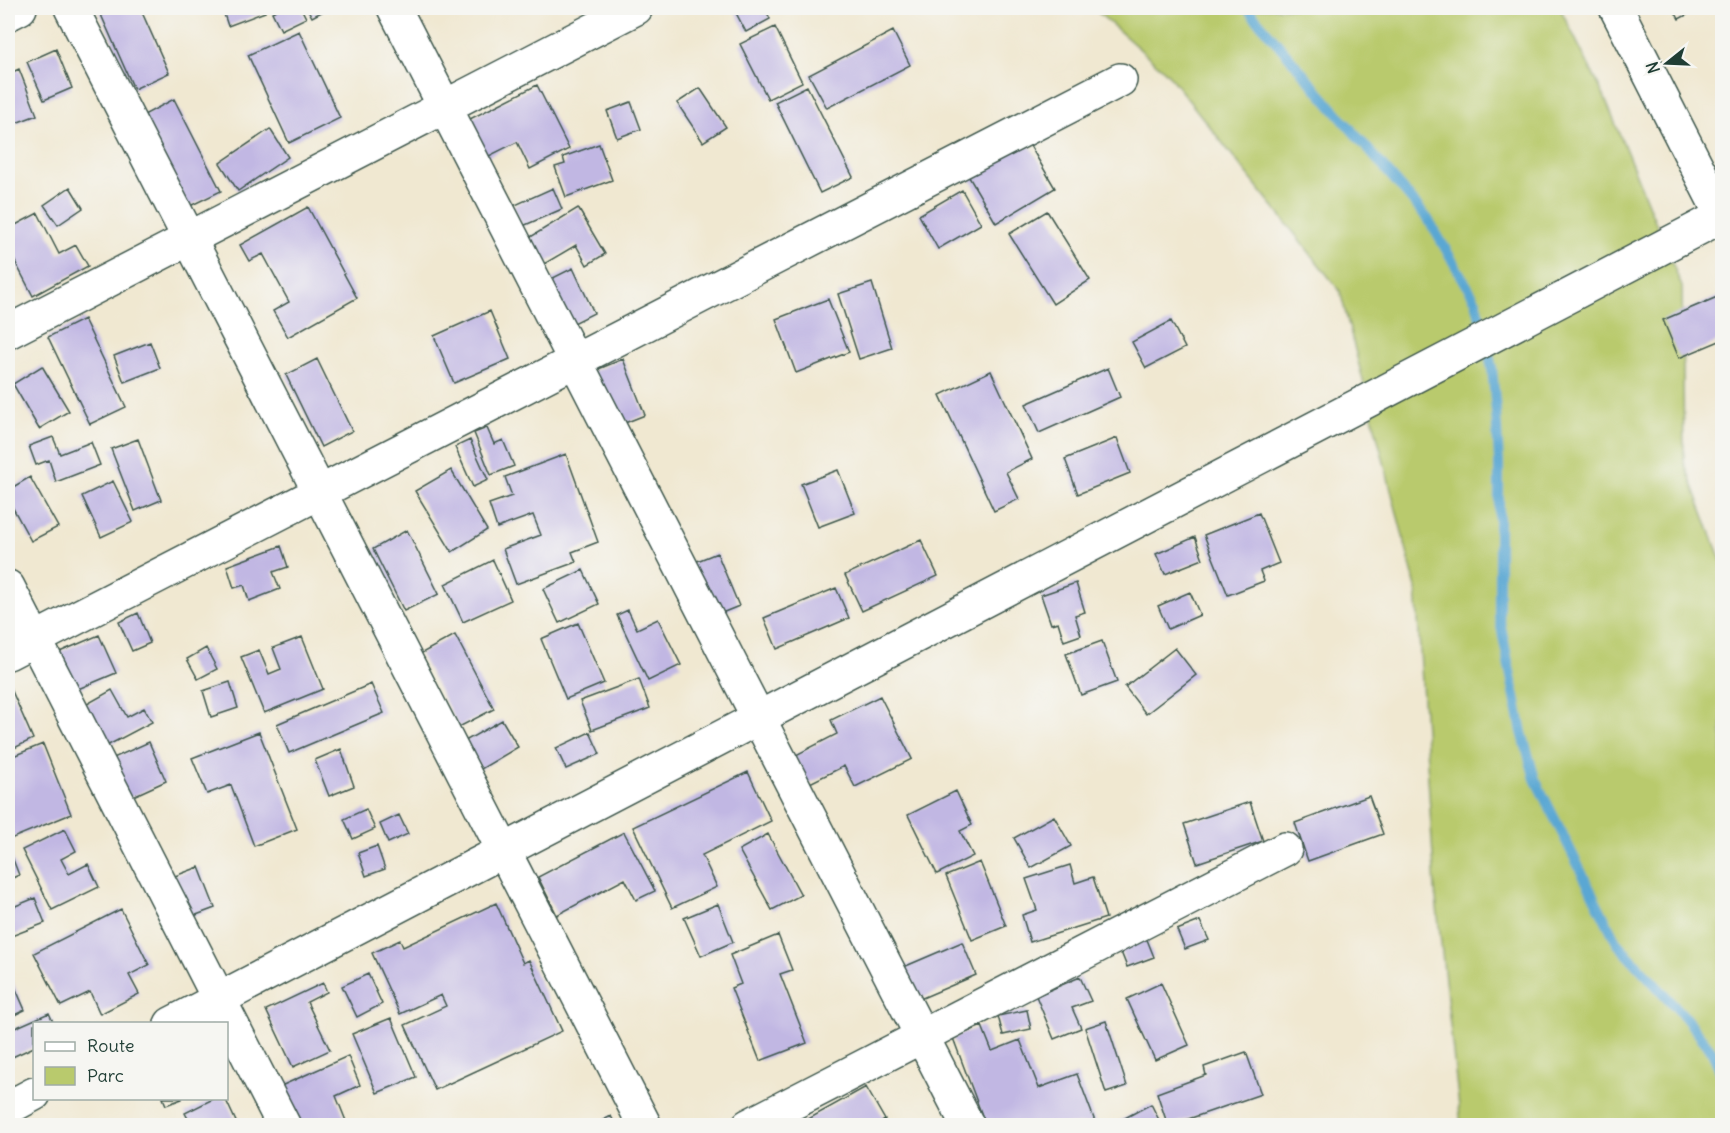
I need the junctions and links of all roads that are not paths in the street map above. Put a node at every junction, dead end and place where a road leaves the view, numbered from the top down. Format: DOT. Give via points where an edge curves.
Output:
graph roads {
  1 [pos="20,8"];
  2 [pos="71,8"];
  3 [pos="394,8"];
  4 [pos="636,8"];
  5 [pos="1616,8"];
  6 [pos="8,14"];
  7 [pos="1119,80"];
  8 [pos="445,106"];
  9 [pos="1722,216"];
  10 [pos="189,238"];
  11 [pos="8,332"];
  12 [pos="576,361"];
  13 [pos="320,493"];
  14 [pos="8,587"];
  15 [pos="21,647"];
  16 [pos="760,719"];
  17 [pos="1285,849"];
  18 [pos="504,852"];
  19 [pos="219,999"];
  20 [pos="173,1022"];
  21 [pos="922,1036"];
  22 [pos="33,1095"];
  23 [pos="8,1108"];
  24 [pos="284,1125"];
  25 [pos="645,1125"];
  26 [pos="748,1125"];
  27 [pos="968,1125"];
  1 -- 6 [label="street"];
  2 -- 10 [label="street"];
  3 -- 8 [label="street"];
  4 -- 8 [label="street"];
  5 -- 9 [label="street"];
  7 -- 12 [label="street"];
  8 -- 10 [label="street"];
  8 -- 12 [label="street"];
  9 -- 16 [label="street"];
  10 -- 11 [label="street"];
  10 -- 13 [label="street"];
  12 -- 13 [label="street"];
  12 -- 16 [label="street"];
  13 -- 15 [label="street"];
  13 -- 18 [label="street"];
  14 -- 15 [label="street"];
  15 -- 19 [label="street"];
  16 -- 18 [label="street"];
  16 -- 21 [label="street"];
  17 -- 21 [label="street"];
  18 -- 19 [label="street"];
  18 -- 25 [label="street"];
  19 -- 20 [label="street"];
  19 -- 24 [label="street"];
  21 -- 26 [label="street"];
  21 -- 27 [label="street"];
  22 -- 23 [label="street"];
}
